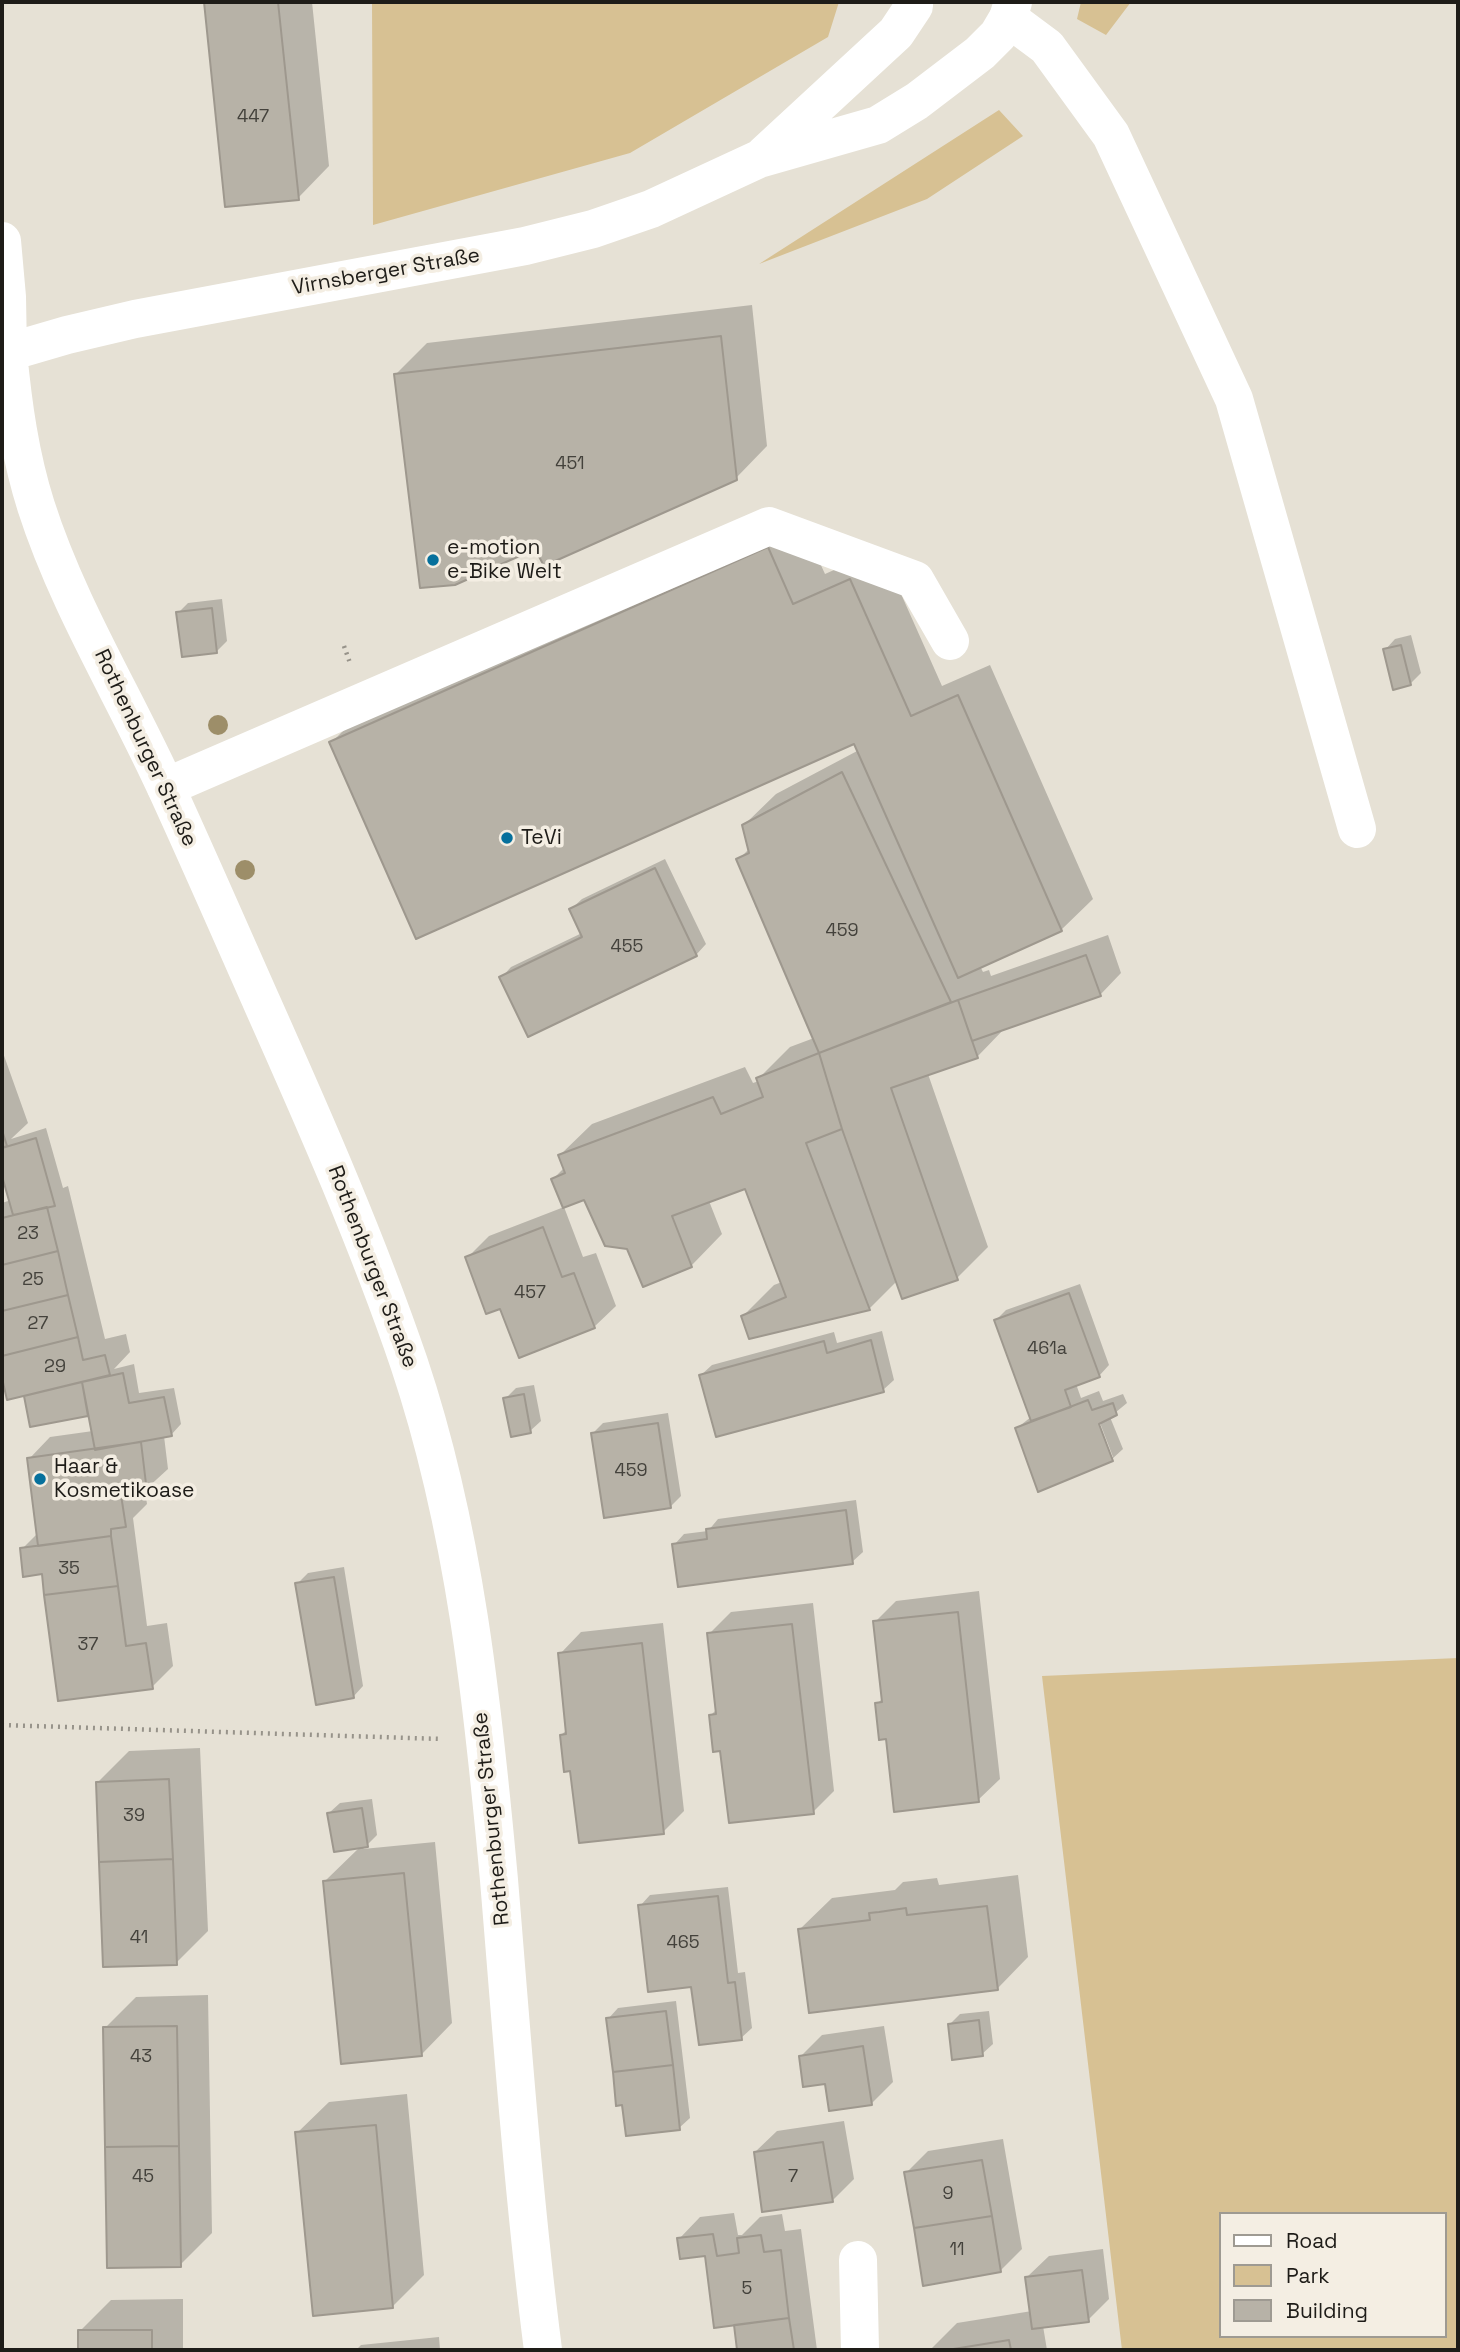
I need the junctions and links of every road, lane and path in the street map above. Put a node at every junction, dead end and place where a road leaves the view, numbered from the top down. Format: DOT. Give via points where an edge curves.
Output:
graph roads {
  1 [pos="905,17"];
  2 [pos="1006,18"];
  3 [pos="760,159"];
  4 [pos="2,241"];
  5 [pos="5,353"];
  6 [pos="950,641"];
  7 [pos="166,787"];
  8 [pos="1357,829"];
  9 [pos="2,1725"];
  10 [pos="485,1741"];
  11 [pos="858,2260"];
  12 [pos="543,2350"];
  13 [pos="860,2350"];
  1 -- 3 [label="main road, Virnsberger Straße"];
  2 -- 3 [label="main road, Virnsberger Straße" via="962,68 878,125"];
  2 -- 8 [label="main road" via="1047,47 1111,135 1234,399"];
  3 -- 5 [label="main road, Virnsberger Straße" via="651,209 593,229 472,257 135,319"];
  4 -- 5 [label="main road, Rothenburger Straße"];
  5 -- 7 [label="main road, Rothenburger Straße" via="28,480 49,543"];
  6 -- 7 [label="main road" via="915,580 769,526"];
  7 -- 10 [label="main road, Rothenburger Straße" via="323,1137 410,1367 460,1553"];
  9 -- 10 [label="path"];
  10 -- 12 [label="main road, Rothenburger Straße"];
  11 -- 13 [label="main road"];
}
